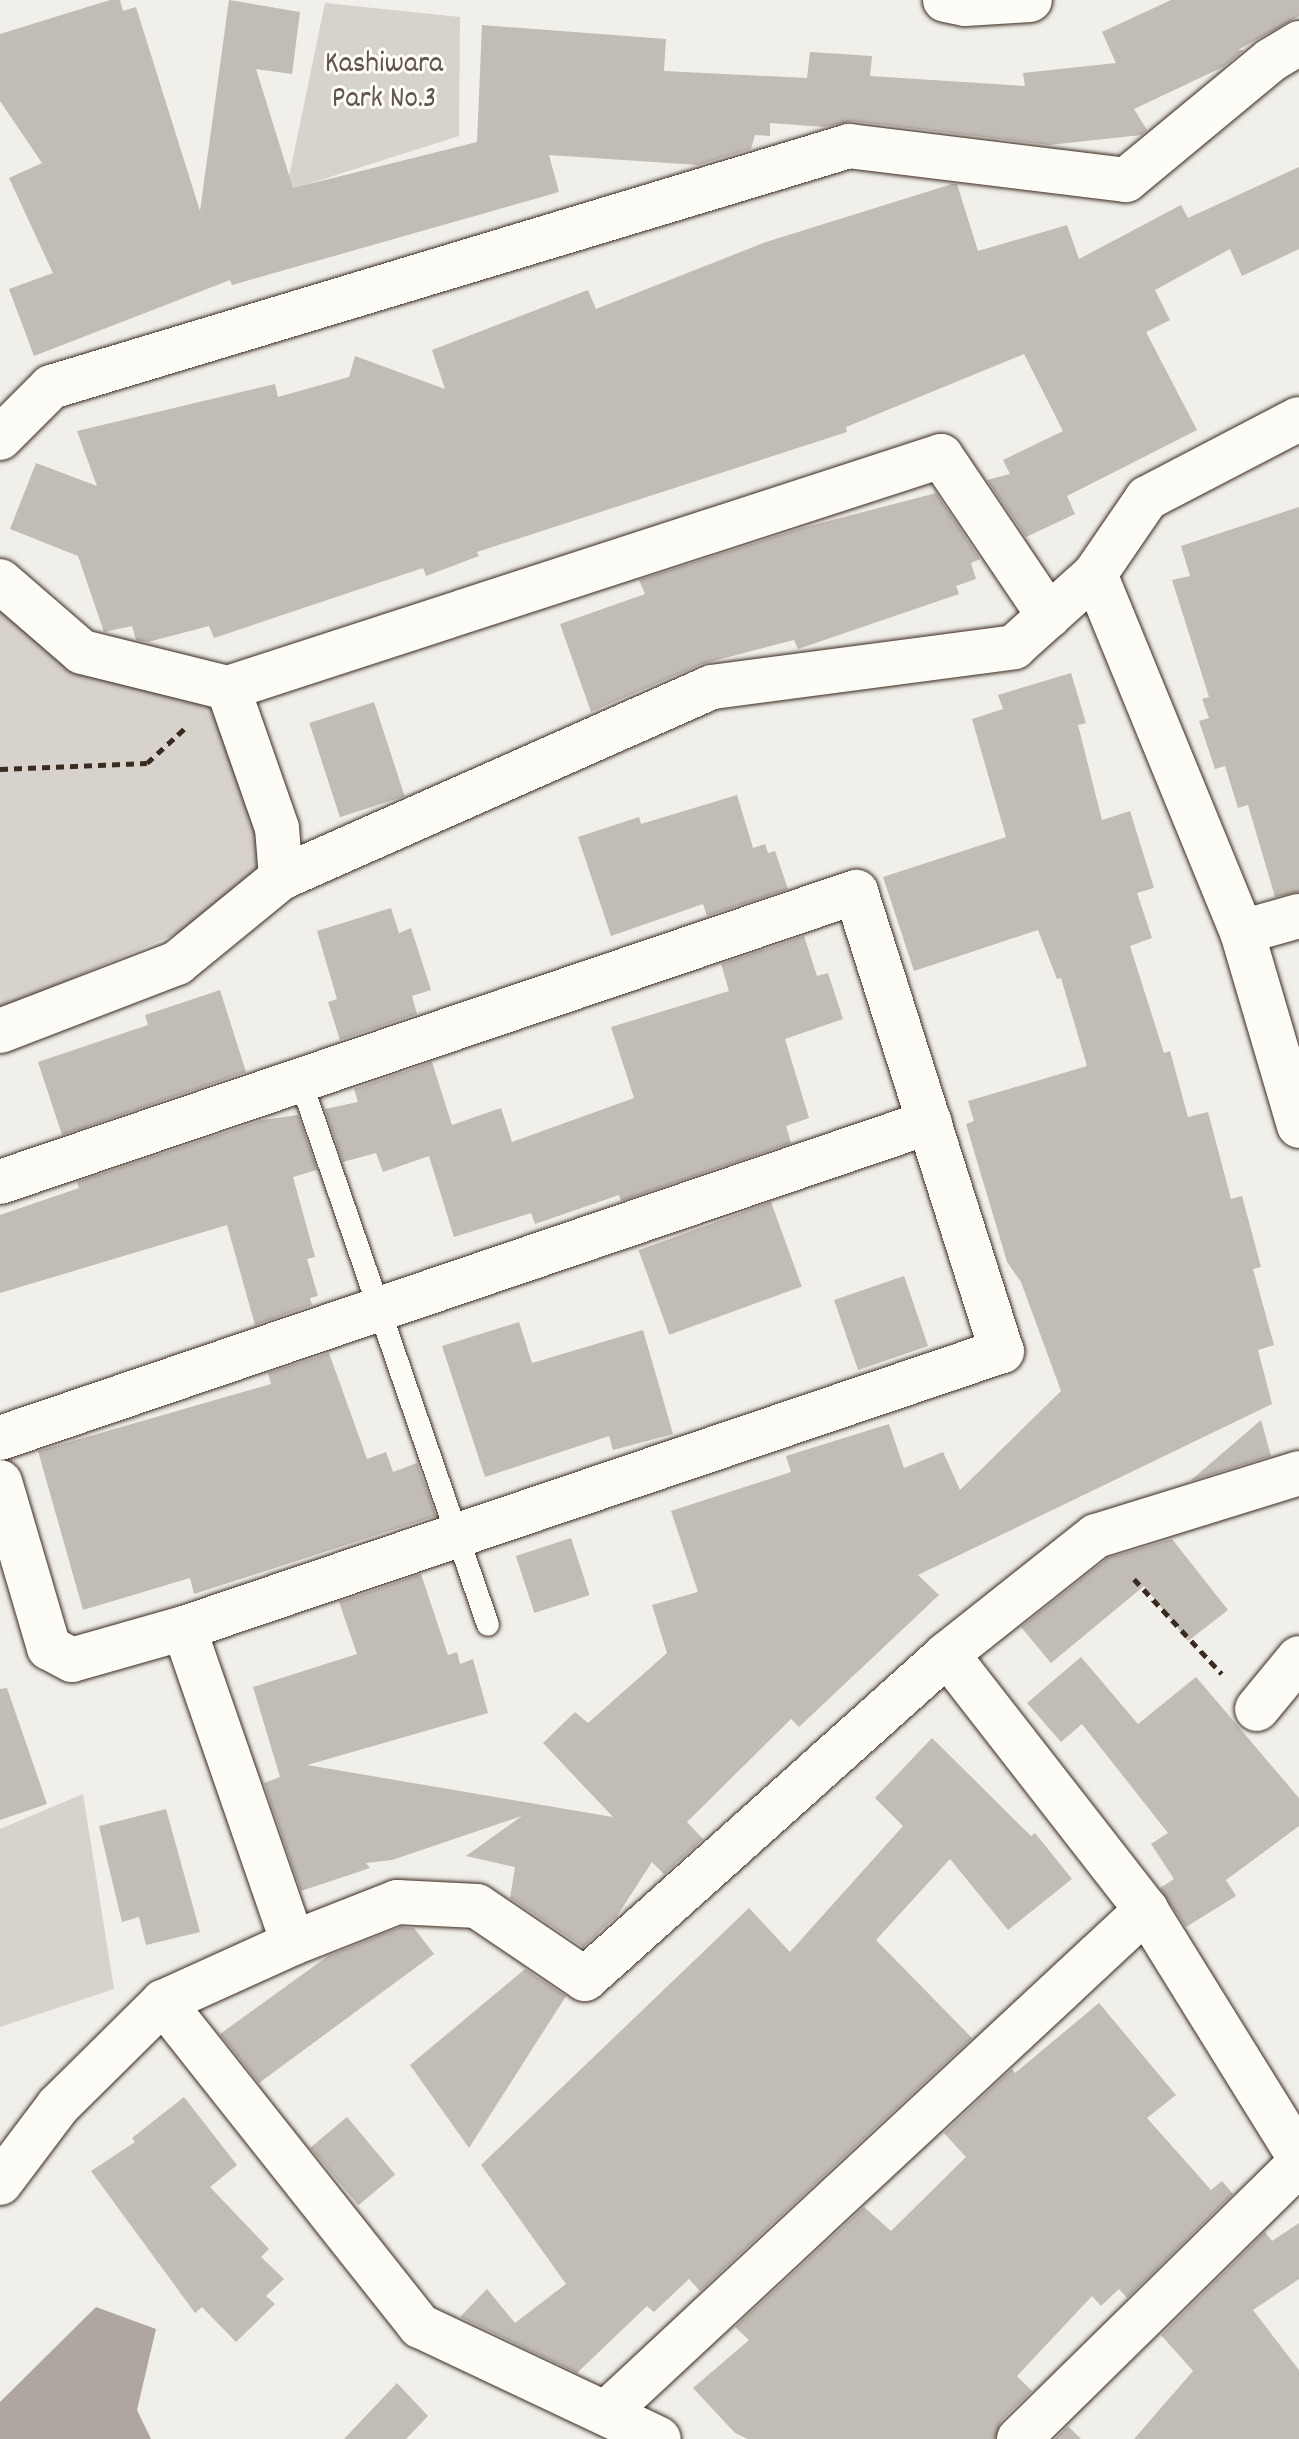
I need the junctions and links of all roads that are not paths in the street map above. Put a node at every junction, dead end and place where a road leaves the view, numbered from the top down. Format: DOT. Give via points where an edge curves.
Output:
graph roads {
  1 [pos="945,0"];
  2 [pos="1030,0"];
  3 [pos="1299,43"];
  4 [pos="1299,419"];
  5 [pos="0,438"];
  6 [pos="1095,574"];
  7 [pos="0,581"];
  8 [pos="1049,616"];
  9 [pos="228,688"];
  10 [pos="281,878"];
  11 [pos="1299,916"];
  12 [pos="1242,932"];
  13 [pos="0,1031"];
  14 [pos="300,1079"];
  15 [pos="930,1122"];
  16 [pos="1299,1126"];
  17 [pos="0,1182"];
  18 [pos="380,1308"];
  19 [pos="0,1438"];
  20 [pos="1299,1473"];
  21 [pos="0,1482"];
  22 [pos="460,1535"];
  23 [pos="488,1625"];
  24 [pos="184,1628"];
  25 [pos="947,1654"];
  26 [pos="1299,1658"];
  27 [pos="1257,1709"];
  28 [pos="1146,1910"];
  29 [pos="293,1943"];
  30 [pos="163,2002"];
  31 [pos="1299,2157"];
  32 [pos="1299,2164"];
  33 [pos="0,2183"];
  34 [pos="607,2412"];
  35 [pos="659,2439"];
  36 [pos="1019,2439"];
  1 -- 2 [label="street"];
  3 -- 5 [label="street" via="1271,60 1126,180 849,146 51,387"];
  4 -- 6 [label="street" via="1147,498"];
  6 -- 8 [label="street"];
  6 -- 12 [label="street"];
  7 -- 9 [label="street" via="82,652"];
  8 -- 9 [label="street" via="941,456"];
  8 -- 10 [label="street" via="1014,647 712,687"];
  9 -- 10 [label="street" via="277,828"];
  10 -- 13 [label="street" via="177,963"];
  11 -- 12 [label="street"];
  12 -- 16 [label="street"];
  14 -- 15 [label="street" via="856,892"];
  14 -- 17 [label="street"];
  14 -- 18 [label="lane"];
  15 -- 18 [label="street"];
  15 -- 22 [label="street" via="1002,1351"];
  18 -- 19 [label="street"];
  18 -- 22 [label="lane"];
  20 -- 25 [label="street" via="1096,1536"];
  21 -- 24 [label="street" via="49,1648 72,1660"];
  22 -- 23 [label="lane"];
  22 -- 24 [label="street"];
  24 -- 29 [label="street"];
  25 -- 28 [label="street"];
  25 -- 29 [label="street" via="585,1979 477,1906 397,1902"];
  26 -- 27 [label="street"];
  28 -- 31 [label="street"];
  28 -- 34 [label="street"];
  29 -- 30 [label="street"];
  30 -- 33 [label="street" via="58,2106"];
  30 -- 34 [label="street" via="420,2326"];
  32 -- 36 [label="street"];
  34 -- 35 [label="street"];
}
